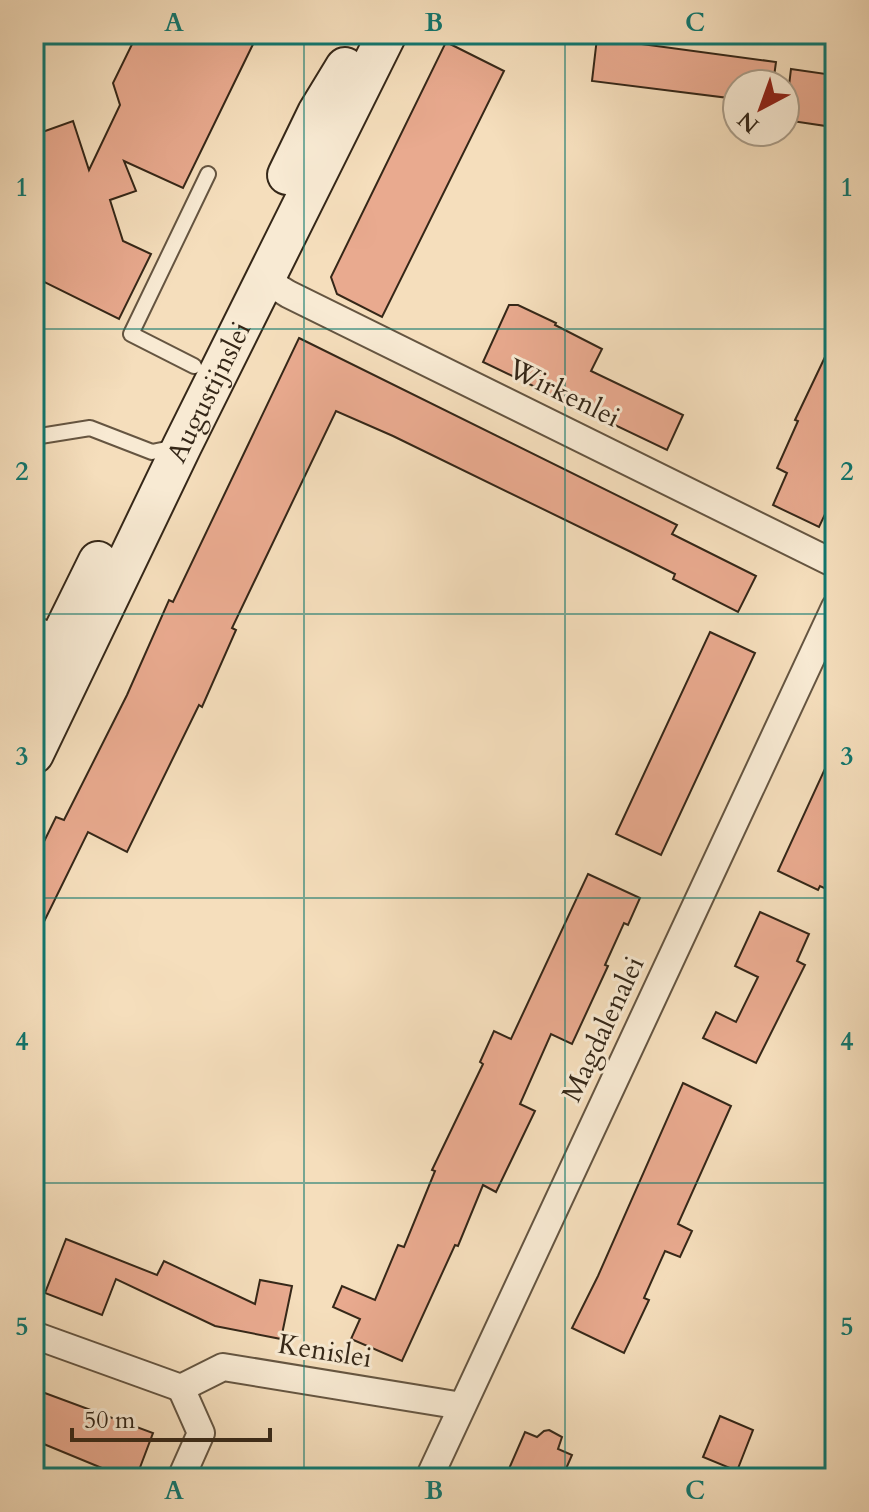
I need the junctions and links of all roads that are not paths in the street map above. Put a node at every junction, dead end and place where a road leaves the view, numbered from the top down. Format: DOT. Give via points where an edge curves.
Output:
graph roads {
  1 [pos="365,34"];
  2 [pos="387,34"];
  3 [pos="208,174"];
  4 [pos="264,279"];
  5 [pos="194,366"];
  6 [pos="34,437"];
  7 [pos="167,449"];
  8 [pos="835,564"];
  9 [pos="835,607"];
  10 [pos="48,629"];
  11 [pos="41,679"];
  12 [pos="34,723"];
  13 [pos="34,754"];
  14 [pos="34,1335"];
  15 [pos="181,1388"];
  16 [pos="462,1406"];
  17 [pos="181,1478"];
  18 [pos="429,1478"];
  1 -- 5 [label="street, Augustijnslei" via="317,113"];
  2 -- 4 [label="street, Augustijnslei"];
  3 -- 5 [label="lane" via="131,334"];
  4 -- 7 [label="street, Augustijnslei"];
  4 -- 8 [label="street, Wirkenlei"];
  5 -- 7 [label="street, Augustijnslei"];
  6 -- 7 [label="lane" via="90,428"];
  7 -- 10 [label="street, Augustijnslei"];
  7 -- 13 [label="street, Augustijnslei"];
  9 -- 16 [label="street, Magdalenalei"];
  10 -- 11 [label="street, Augustijnslei"];
  11 -- 12 [label="lane"];
  14 -- 15 [label="street"];
  15 -- 16 [label="street, Kenislei" via="223,1367"];
  15 -- 17 [label="street" via="201,1433"];
  16 -- 18 [label="street, Magdalenalei"];
}
